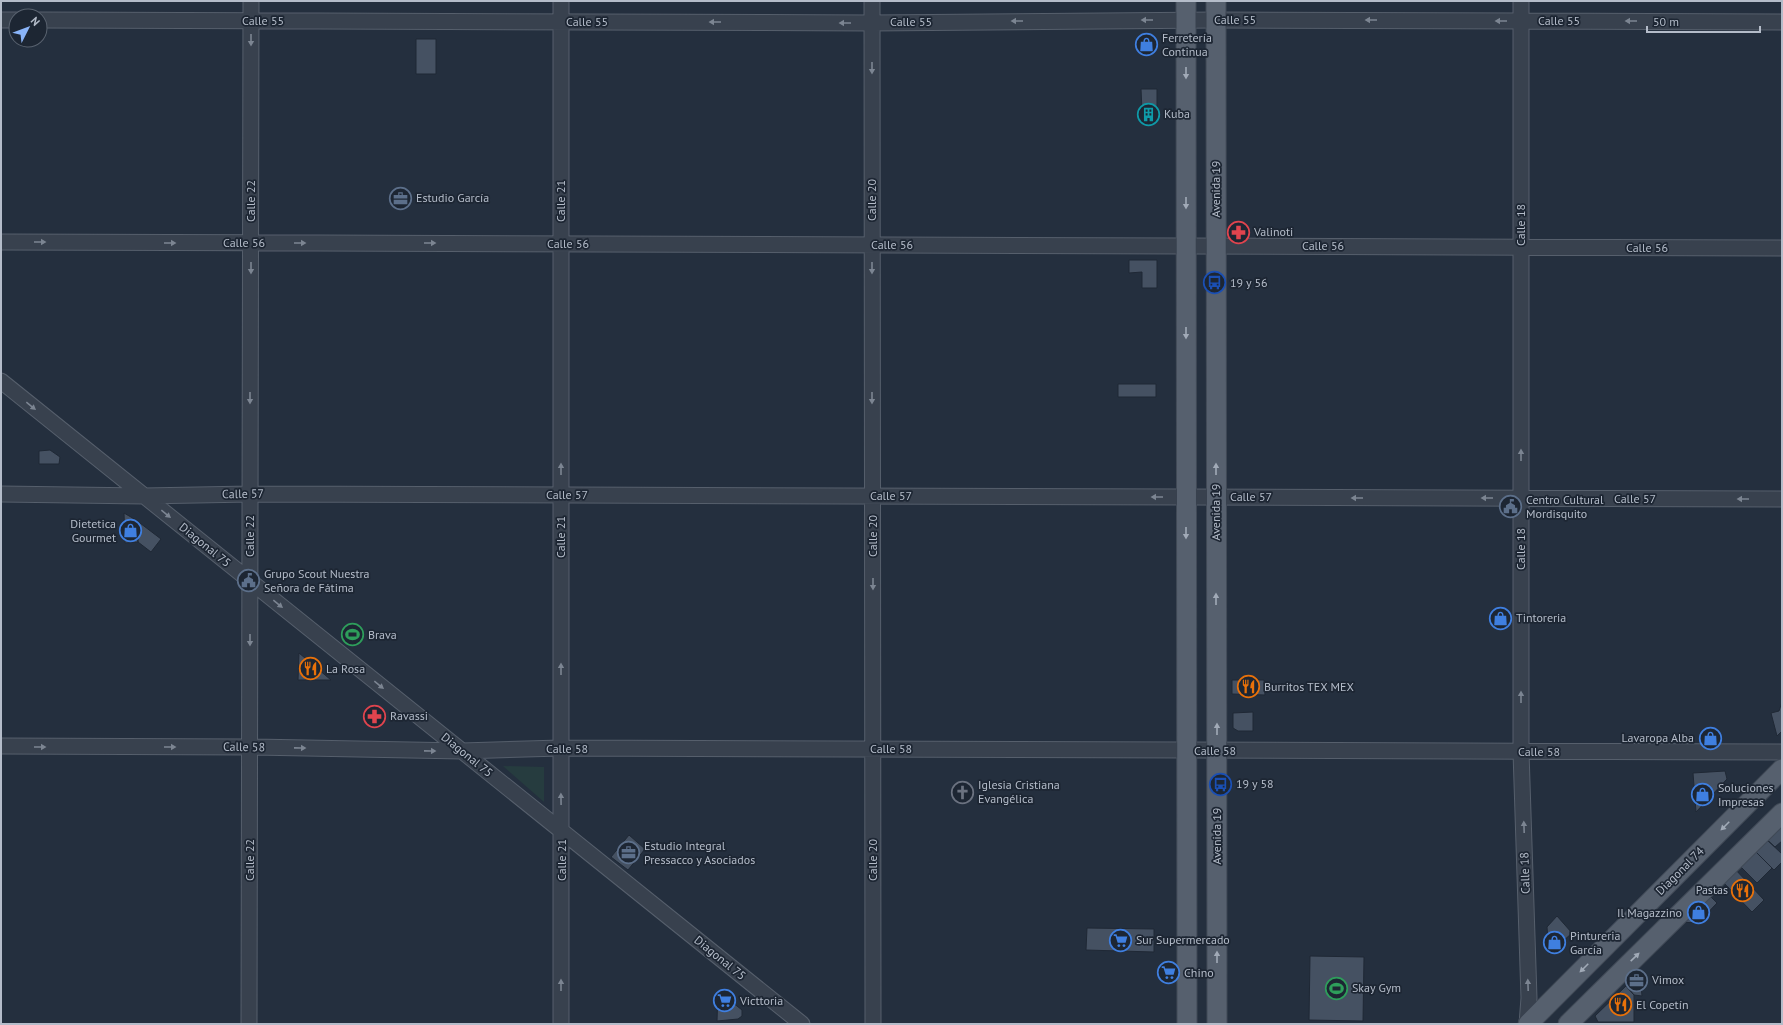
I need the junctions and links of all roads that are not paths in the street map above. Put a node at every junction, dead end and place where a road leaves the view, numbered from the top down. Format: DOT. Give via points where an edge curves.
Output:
graph roads {
  1 [pos="251,1"];
  2 [pos="562,1"];
  3 [pos="872,1"];
  4 [pos="1186,1"];
  5 [pos="1216,1"];
  6 [pos="1521,1"];
  7 [pos="48,20"];
  8 [pos="251,20"];
  9 [pos="1186,20"];
  10 [pos="1216,20"];
  11 [pos="1521,21"];
  12 [pos="561,22"];
  13 [pos="1782,22"];
  14 [pos="872,23"];
  15 [pos="1,242"];
  16 [pos="251,243"];
  17 [pos="561,244"];
  18 [pos="872,245"];
  19 [pos="1186,246"];
  20 [pos="1216,246"];
  21 [pos="1521,247"];
  22 [pos="1782,248"];
  23 [pos="1,382"];
  24 [pos="1,494"];
  25 [pos="250,494"];
  26 [pos="561,495"];
  27 [pos="144,496"];
  28 [pos="872,496"];
  29 [pos="1186,497"];
  30 [pos="1216,497"];
  31 [pos="1521,498"];
  32 [pos="1782,499"];
  33 [pos="250,582"];
  34 [pos="1,746"];
  35 [pos="250,747"];
  36 [pos="561,748"];
  37 [pos="873,749"];
  38 [pos="1186,750"];
  39 [pos="462,751"];
  40 [pos="1217,751"];
  41 [pos="1521,752"];
  42 [pos="1782,752"];
  43 [pos="1782,769"];
  44 [pos="1782,814"];
  45 [pos="562,832"];
  46 [pos="249,1024"];
  47 [pos="561,1024"];
  48 [pos="802,1024"];
  49 [pos="873,1024"];
  50 [pos="1187,1024"];
  51 [pos="1217,1024"];
  52 [pos="1528,1024"];
  53 [pos="1568,1024"];
  1 -- 8 [label="street, Calle 22"];
  2 -- 12 [label="street, Calle 21"];
  3 -- 14 [label="street, Calle 20"];
  4 -- 9 [label="main road"];
  5 -- 10 [label="main road, Avenida 19"];
  6 -- 11 [label="street, Calle 18"];
  7 -- 8 [label="street, Calle 55"];
  8 -- 12 [label="street, Calle 55"];
  8 -- 16 [label="street, Calle 22, one-way"];
  9 -- 10 [label="street, Calle 55"];
  9 -- 14 [label="street, Calle 55, one-way"];
  9 -- 19 [label="main road, one-way"];
  11 -- 10 [label="street, Calle 55, one-way"];
  10 -- 20 [label="main road, Avenida 19"];
  13 -- 11 [label="street, Calle 55, one-way"];
  11 -- 21 [label="street, Calle 18"];
  14 -- 12 [label="street, Calle 55, one-way"];
  12 -- 17 [label="street, Calle 21"];
  14 -- 18 [label="street, Calle 20, one-way"];
  15 -- 16 [label="street, Calle 56, one-way"];
  16 -- 17 [label="street, Calle 56, one-way"];
  16 -- 25 [label="street, Calle 22, one-way"];
  17 -- 18 [label="street, Calle 56"];
  26 -- 17 [label="street, Calle 21, one-way"];
  18 -- 19 [label="street, Calle 56"];
  18 -- 28 [label="street, Calle 20, one-way"];
  19 -- 20 [label="street, Calle 56"];
  19 -- 29 [label="main road, one-way"];
  20 -- 21 [label="street, Calle 56"];
  30 -- 20 [label="main road, Avenida 19, one-way"];
  21 -- 22 [label="street, Calle 56"];
  31 -- 21 [label="street, Calle 18, one-way"];
  23 -- 27 [label="street, Diagonal 75, one-way"];
  24 -- 27 [label="street, Calle 57"];
  25 -- 26 [label="street, Calle 57"];
  25 -- 27 [label="street, Calle 57"];
  25 -- 33 [label="street, Calle 22"];
  26 -- 28 [label="street, Calle 57"];
  36 -- 26 [label="street, Calle 21, one-way"];
  27 -- 33 [label="street, Diagonal 75, one-way"];
  29 -- 28 [label="street, Calle 57, one-way"];
  28 -- 37 [label="street, Calle 20, one-way"];
  29 -- 30 [label="street, Calle 57"];
  29 -- 38 [label="main road, one-way"];
  31 -- 30 [label="street, Calle 57, one-way"];
  40 -- 30 [label="main road, Avenida 19, one-way"];
  32 -- 31 [label="street, Calle 57, one-way"];
  41 -- 31 [label="street, Calle 18, one-way"];
  33 -- 35 [label="street, Calle 22, one-way"];
  33 -- 39 [label="street, Diagonal 75, one-way"];
  34 -- 35 [label="street, Calle 58, one-way"];
  35 -- 39 [label="street, Calle 58, one-way"];
  35 -- 46 [label="street, Calle 22"];
  36 -- 37 [label="street, Calle 58"];
  36 -- 39 [label="street, Calle 58"];
  45 -- 36 [label="street, Calle 21, one-way"];
  37 -- 38 [label="street, Calle 58"];
  37 -- 49 [label="street, Calle 20"];
  38 -- 40 [label="street, Calle 58"];
  38 -- 50 [label="main road"];
  39 -- 45 [label="street, Diagonal 75"];
  40 -- 41 [label="street, Calle 58"];
  51 -- 40 [label="main road, Avenida 19, one-way"];
  41 -- 42 [label="street, Calle 58"];
  52 -- 41 [label="street, Calle 18, one-way"];
  43 -- 52 [label="main road, Diagonal 74, one-way"];
  53 -- 44 [label="main road, one-way"];
  47 -- 45 [label="street, Calle 21, one-way"];
  45 -- 48 [label="street, Diagonal 75"];
}
